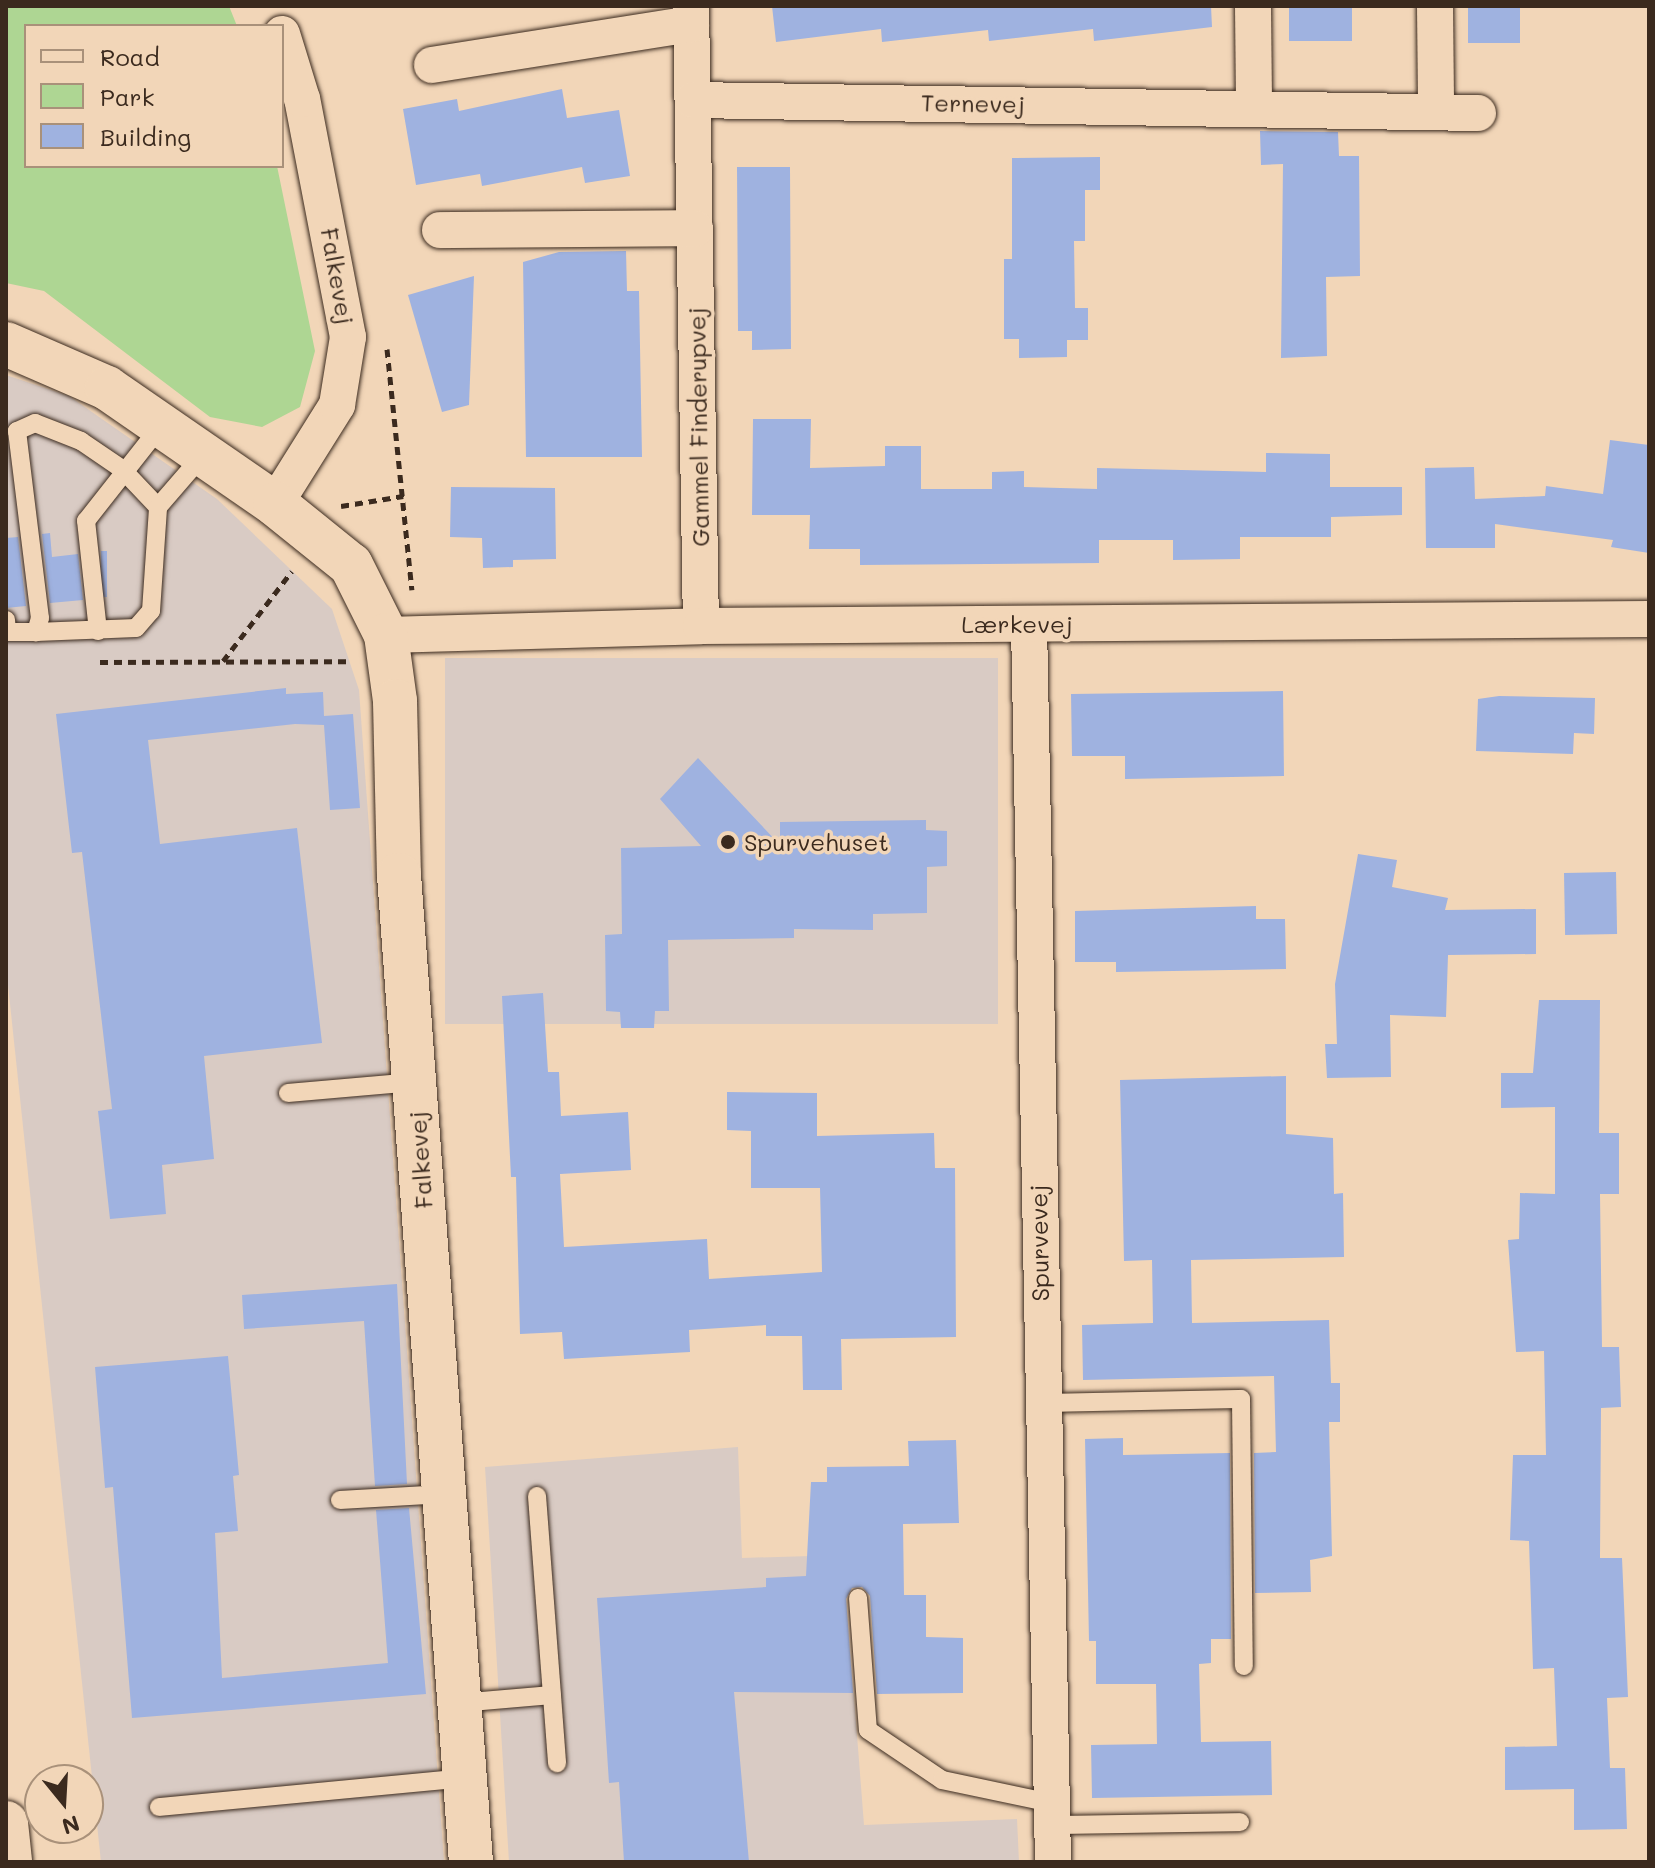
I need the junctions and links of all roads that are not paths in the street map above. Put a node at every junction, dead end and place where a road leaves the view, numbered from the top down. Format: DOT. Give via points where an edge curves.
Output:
graph roads {
  1 [pos="1253,6"];
  2 [pos="1435,6"];
  3 [pos="691,15"];
  4 [pos="284,40"];
  5 [pos="432,65"];
  6 [pos="693,100"];
  7 [pos="1254,107"];
  8 [pos="1436,109"];
  9 [pos="1478,113"];
  10 [pos="695,228"];
  11 [pos="440,230"];
  12 [pos="6,344"];
  13 [pos="160,427"];
  14 [pos="12,434"];
  15 [pos="202,456"];
  16 [pos="122,469"];
  17 [pos="275,504"];
  18 [pos="158,507"];
  19 [pos="1649,619"];
  20 [pos="6,620"];
  21 [pos="1029,624"];
  22 [pos="701,626"];
  23 [pos="98,631"];
  24 [pos="36,632"];
  25 [pos="401,635"];
  26 [pos="414,1082"];
  27 [pos="288,1093"];
  28 [pos="1042,1403"];
  29 [pos="444,1494"];
  30 [pos="537,1496"];
  31 [pos="340,1500"];
  32 [pos="858,1598"];
  33 [pos="1244,1666"];
  34 [pos="552,1695"];
  35 [pos="459,1703"];
  36 [pos="557,1763"];
  37 [pos="465,1778"];
  38 [pos="159,1807"];
  39 [pos="1052,1814"];
  40 [pos="1240,1822"];
  41 [pos="6,1823"];
  42 [pos="10,1862"];
  43 [pos="471,1862"];
  44 [pos="1053,1862"];
  1 -- 7 [label="street"];
  2 -- 8 [label="street"];
  3 -- 5 [label="street, Gammel Finderupvej"];
  3 -- 6 [label="street, Gammel Finderupvej"];
  4 -- 17 [label="street, Falkevej" via="302,99 348,337 337,405"];
  6 -- 7 [label="street, Ternevej"];
  6 -- 10 [label="street, Gammel Finderupvej"];
  7 -- 8 [label="street, Ternevej"];
  8 -- 9 [label="street, Ternevej"];
  10 -- 11 [label="street"];
  10 -- 22 [label="street, Gammel Finderupvej"];
  12 -- 13 [label="street, Falkevej" via="107,388"];
  13 -- 15 [label="street, Falkevej"];
  13 -- 16 [label="lane"];
  14 -- 16 [label="lane" via="35,423 81,441"];
  14 -- 24 [label="lane" via="40,618"];
  15 -- 17 [label="street, Falkevej"];
  15 -- 18 [label="lane"];
  16 -- 18 [label="lane"];
  16 -- 23 [label="lane" via="86,521"];
  17 -- 25 [label="street, Falkevej" via="351,565"];
  18 -- 23 [label="lane" via="151,611 136,628"];
  19 -- 21 [label="street, Lærkevej"];
  20 -- 24 [label="lane" via="7,632"];
  21 -- 22 [label="street, Lærkevej"];
  21 -- 28 [label="street, Spurvevej"];
  22 -- 25 [label="street, Lærkevej"];
  23 -- 24 [label="lane"];
  25 -- 26 [label="street, Falkevej" via="395,701 399,875"];
  26 -- 27 [label="lane"];
  26 -- 29 [label="street, Falkevej"];
  28 -- 33 [label="lane" via="1241,1399"];
  28 -- 39 [label="street, Spurvevej"];
  29 -- 31 [label="lane"];
  29 -- 35 [label="street, Falkevej"];
  30 -- 34 [label="lane"];
  32 -- 39 [label="lane" via="868,1730 942,1780"];
  34 -- 35 [label="lane"];
  34 -- 36 [label="lane"];
  35 -- 37 [label="street, Falkevej"];
  37 -- 38 [label="lane"];
  37 -- 43 [label="street, Falkevej"];
  39 -- 40 [label="lane"];
  39 -- 44 [label="street, Spurvevej"];
  41 -- 42 [label="street"];
}
